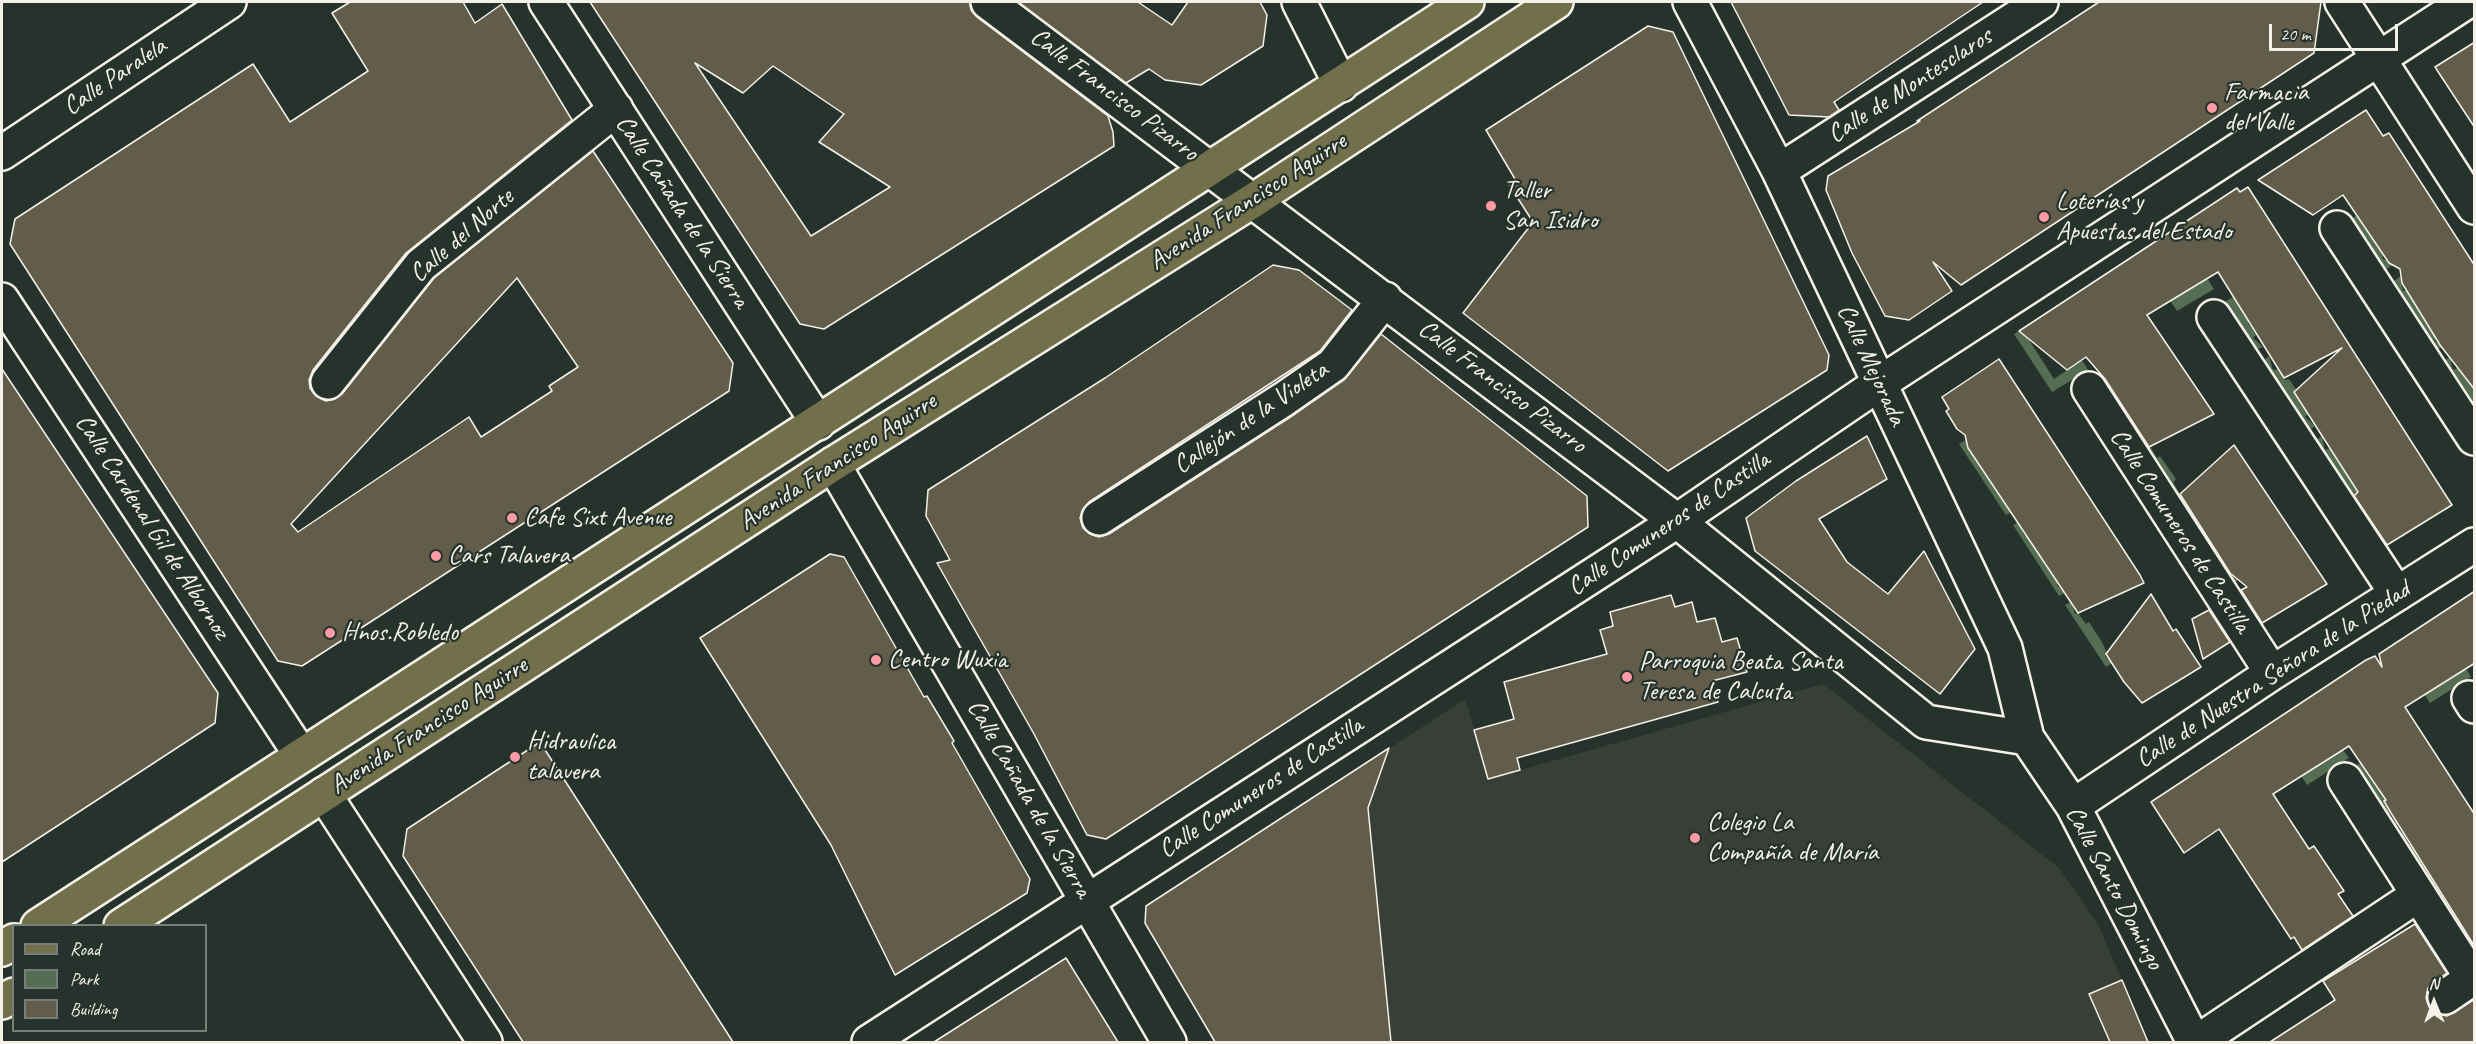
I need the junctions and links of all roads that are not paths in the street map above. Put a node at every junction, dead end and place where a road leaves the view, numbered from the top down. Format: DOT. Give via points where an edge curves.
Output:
graph roads {
  1 [pos="229,2"];
  2 [pos="546,2"];
  3 [pos="988,2"];
  4 [pos="1299,2"];
  5 [pos="1467,2"];
  6 [pos="1557,2"];
  7 [pos="1690,2"];
  8 [pos="2041,2"];
  9 [pos="2342,2"];
  10 [pos="2466,2"];
  11 [pos="2379,59"];
  12 [pos="1341,85"];
  13 [pos="616,109"];
  14 [pos="2,153"];
  15 [pos="1210,166"];
  16 [pos="1779,171"];
  17 [pos="1254,200"];
  18 [pos="2475,207"];
  19 [pos="2337,228"];
  20 [pos="1385,299"];
  21 [pos="2,300"];
  22 [pos="2214,317"];
  23 [pos="328,382"];
  24 [pos="1880,383"];
  25 [pos="2089,389"];
  26 [pos="818,423"];
  27 [pos="2475,438"];
  28 [pos="833,464"];
  29 [pos="1099,518"];
  30 [pos="1677,521"];
  31 [pos="2475,545"];
  32 [pos="2397,594"];
  33 [pos="2272,673"];
  34 [pos="2027,738"];
  35 [pos="301,755"];
  36 [pos="2345,780"];
  37 [pos="324,794"];
  38 [pos="2073,806"];
  39 [pos="2418,895"];
  40 [pos="1088,900"];
  41 [pos="41,924"];
  42 [pos="124,924"];
  43 [pos="2473,978"];
  44 [pos="2445,997"];
  45 [pos="484,1042"];
  46 [pos="869,1042"];
  47 [pos="1169,1042"];
  48 [pos="2196,1042"];
  1 -- 14 [label="street, Calle Paralela"];
  2 -- 13 [label="street, Calle Cañada de la Sierra"];
  3 -- 15 [label="street, Calle Francisco Pizarro"];
  4 -- 12 [label="street"];
  5 -- 12 [label="main road, Avenida Francisco Aguirre"];
  6 -- 17 [label="main road, Avenida Francisco Aguirre"];
  7 -- 16 [label="street, Calle Mejorada"];
  8 -- 16 [label="street, Calle de Montesclaros"];
  9 -- 11 [label="street"];
  10 -- 11 [label="street, Calle Comuneros de Castilla"];
  11 -- 18 [label="street"];
  11 -- 24 [label="street, Calle Comuneros de Castilla"];
  12 -- 15 [label="main road, Avenida Francisco Aguirre"];
  13 -- 23 [label="street, Calle del Norte" via="421,265"];
  13 -- 26 [label="street, Calle Cañada de la Sierra"];
  15 -- 17 [label="street, Calle Francisco Pizarro"];
  15 -- 26 [label="main road, Avenida Francisco Aguirre"];
  16 -- 24 [label="street, Calle Mejorada"];
  17 -- 20 [label="street, Calle Francisco Pizarro"];
  17 -- 28 [label="main road, Avenida Francisco Aguirre"];
  19 -- 27 [label="street"];
  20 -- 29 [label="street, Callejón de la Violeta" via="1332,365"];
  20 -- 30 [label="street, Calle Francisco Pizarro"];
  21 -- 35 [label="street, Calle Cardenal Gil de Albornoz"];
  22 -- 32 [label="street"];
  24 -- 30 [label="street, Calle Comuneros de Castilla"];
  24 -- 34 [label="street, Calle Mejorada" via="2005,648"];
  25 -- 33 [label="street, Calle Comuneros de Castilla"];
  26 -- 35 [label="main road, Avenida Francisco Aguirre"];
  28 -- 37 [label="main road, Avenida Francisco Aguirre"];
  28 -- 40 [label="street, Calle Cañada de la Sierra"];
  30 -- 34 [label="street, Calle Francisco Pizarro" via="1926,722"];
  30 -- 40 [label="street, Calle Comuneros de Castilla"];
  31 -- 32 [label="street, Calle de Nuestra Señora de la Piedad"];
  32 -- 33 [label="street, Calle de Nuestra Señora de la Piedad"];
  33 -- 38 [label="street, Calle de Nuestra Señora de la Piedad"];
  34 -- 38 [label="street, Calle Santo Domingo"];
  35 -- 41 [label="main road, Avenida Francisco Aguirre"];
  36 -- 39 [label="street"];
  37 -- 42 [label="main road, Avenida Francisco Aguirre"];
  37 -- 45 [label="street"];
  38 -- 48 [label="street, Calle Santo Domingo"];
  39 -- 43 [label="street"];
  39 -- 48 [label="street"];
  40 -- 46 [label="street, Calle Comuneros de Castilla"];
  40 -- 47 [label="street, Calle Cañada de la Sierra"];
  43 -- 44 [label="street"];
}
